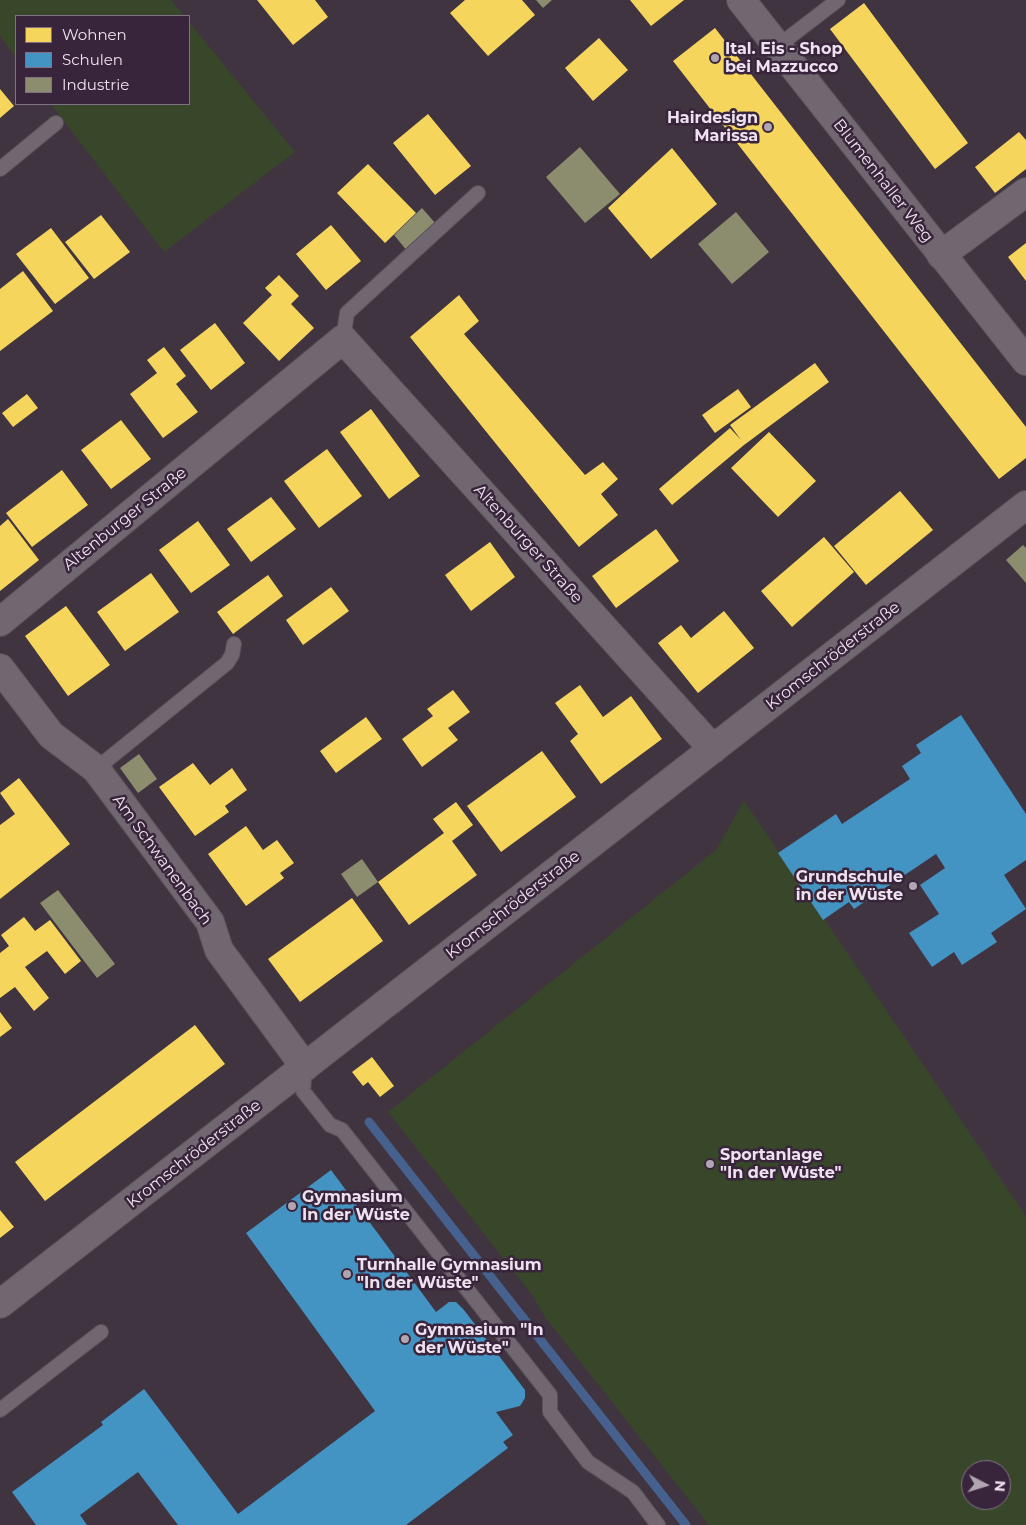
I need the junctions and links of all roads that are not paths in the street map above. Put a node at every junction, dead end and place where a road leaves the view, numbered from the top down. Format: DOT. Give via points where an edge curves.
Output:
graph roads {
  1 [pos="741,0"];
  2 [pos="838,0"];
  3 [pos="778,46"];
  4 [pos="56,123"];
  5 [pos="0,169"];
  6 [pos="1026,192"];
  7 [pos="478,193"];
  8 [pos="941,255"];
  9 [pos="343,339"];
  10 [pos="1026,361"];
  11 [pos="1026,505"];
  12 [pos="0,622"];
  13 [pos="234,644"];
  14 [pos="0,668"];
  15 [pos="713,749"];
  16 [pos="96,769"];
  17 [pos="305,1067"];
  18 [pos="0,1304"];
  19 [pos="101,1332"];
  20 [pos="0,1410"];
  21 [pos="658,1525"];
  1 -- 3 [label="street, Blumenhaller Weg"];
  2 -- 3 [label="lane"];
  3 -- 8 [label="street, Blumenhaller Weg"];
  4 -- 5 [label="lane"];
  6 -- 8 [label="street"];
  7 -- 9 [label="lane" via="348,313"];
  8 -- 10 [label="street, Blumenhaller Weg"];
  9 -- 12 [label="street, Altenburger Straße"];
  9 -- 15 [label="street, Altenburger Straße"];
  11 -- 15 [label="street, Kromschröderstraße"];
  13 -- 16 [label="lane" via="227,663"];
  14 -- 16 [label="street, Am Schwanenbach" via="51,735"];
  15 -- 17 [label="street, Kromschröderstraße"];
  16 -- 17 [label="street, Am Schwanenbach" via="210,922 219,950"];
  17 -- 18 [label="street, Kromschröderstraße"];
  17 -- 21 [label="lane" via="303,1091 330,1125 342,1130 550,1395 550,1412 588,1462 633,1492"];
  19 -- 20 [label="lane"];
}
